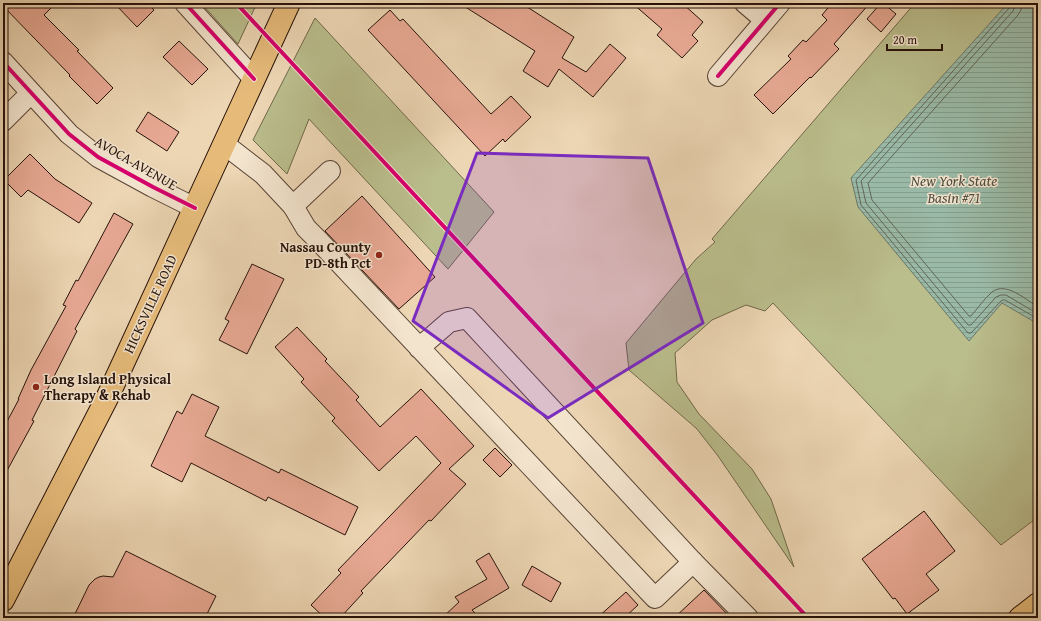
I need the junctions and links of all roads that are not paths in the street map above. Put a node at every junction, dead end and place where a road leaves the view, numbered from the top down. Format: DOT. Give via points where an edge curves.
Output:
graph roads {
  1 [pos="185,3"];
  2 [pos="289,3"];
  3 [pos="745,3"];
  4 [pos="780,3"];
  5 [pos="765,20"];
  6 [pos="3,62"];
  7 [pos="718,76"];
  8 [pos="254,79"];
  9 [pos="31,93"];
  10 [pos="3,121"];
  11 [pos="224,144"];
  12 [pos="330,171"];
  13 [pos="293,206"];
  14 [pos="195,208"];
  15 [pos="419,348"];
  16 [pos="693,562"];
  17 [pos="3,600"];
  18 [pos="748,618"];
  1 -- 8 [label="street"];
  2 -- 8 [label="main road, HICKSVILLE ROAD"];
  3 -- 5 [label="street"];
  4 -- 5 [label="street"];
  5 -- 7 [label="street"];
  6 -- 9 [label="street, AVOCA AVENUE"];
  8 -- 11 [label="main road, HICKSVILLE ROAD"];
  9 -- 10 [label="street"];
  9 -- 14 [label="street, AVOCA AVENUE" via="69,134 98,157"];
  11 -- 13 [label="street" via="263,174"];
  11 -- 14 [label="main road, HICKSVILLE ROAD"];
  12 -- 13 [label="street"];
  13 -- 15 [label="street" via="306,228"];
  14 -- 17 [label="main road, HICKSVILLE ROAD" via="108,396"];
  15 -- 16 [label="street" via="449,322 467,318"];
  15 -- 16 [label="street" via="655,598"];
  16 -- 18 [label="street"];
}
